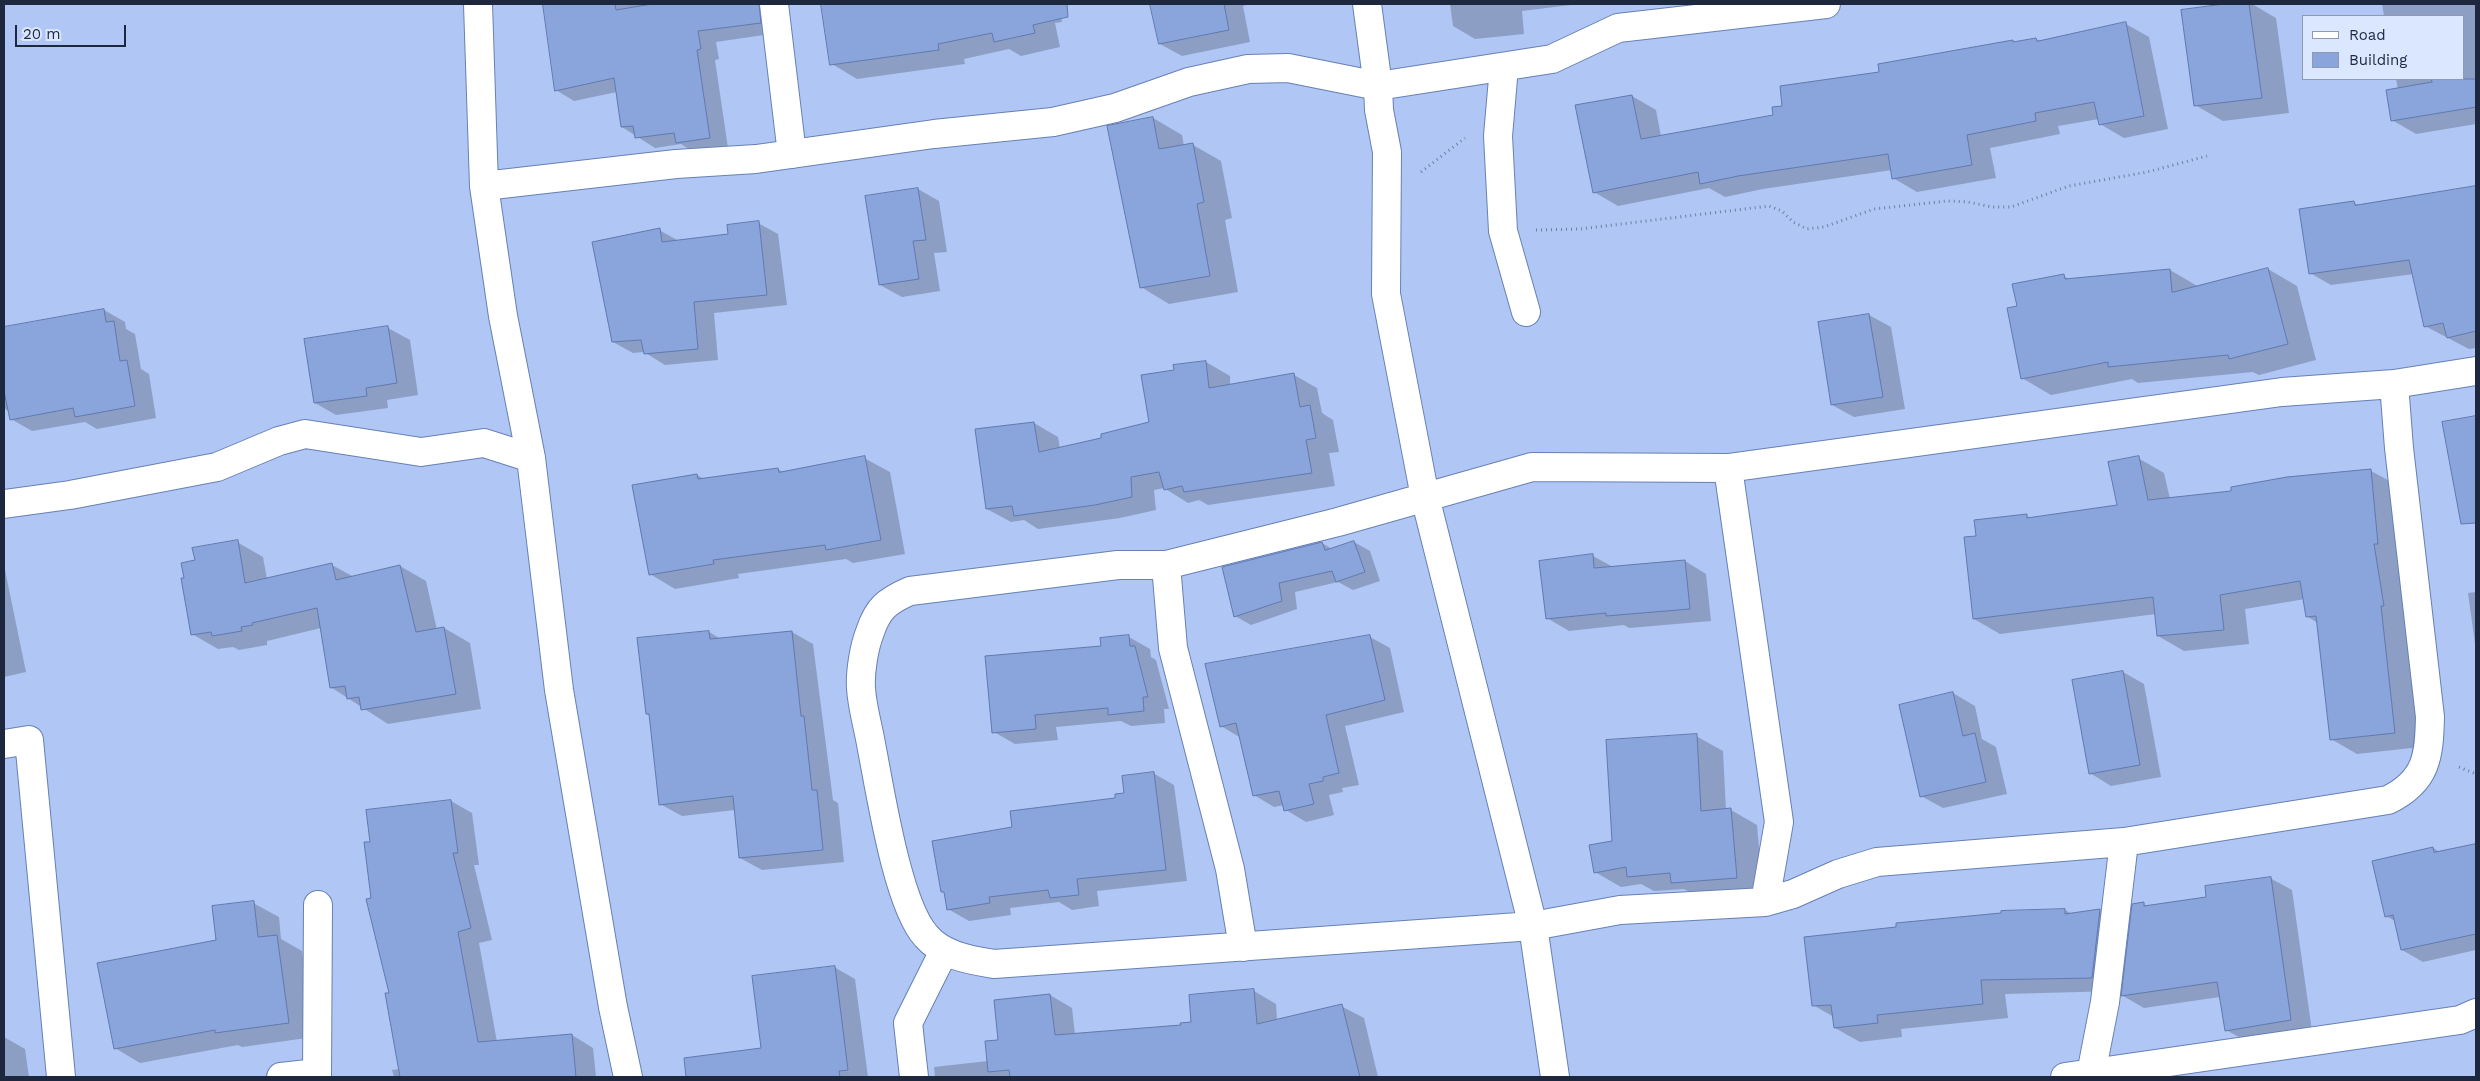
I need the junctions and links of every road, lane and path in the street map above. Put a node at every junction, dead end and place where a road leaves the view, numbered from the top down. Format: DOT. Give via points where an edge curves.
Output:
graph roads {
  1 [pos="478,4"];
  2 [pos="774,4"];
  3 [pos="1367,4"];
  4 [pos="1630,4"];
  5 [pos="1826,4"];
  6 [pos="1618,28"];
  7 [pos="1504,67"];
  8 [pos="1378,86"];
  9 [pos="792,154"];
  10 [pos="2207,156"];
  11 [pos="484,186"];
  12 [pos="1503,231"];
  13 [pos="1526,312"];
  14 [pos="2476,371"];
  15 [pos="2394,384"];
  16 [pos="532,458"];
  17 [pos="1728,468"];
  18 [pos="1425,497"];
  19 [pos="4,504"];
  20 [pos="1166,565"];
  21 [pos="4,744"];
  22 [pos="2124,842"];
  23 [pos="1765,902"];
  24 [pos="318,905"];
  25 [pos="1533,926"];
  26 [pos="1244,947"];
  27 [pos="944,951"];
  28 [pos="2476,1014"];
  29 [pos="317,1075"];
  30 [pos="2078,1076"];
  31 [pos="61,1077"];
  32 [pos="281,1077"];
  33 [pos="628,1077"];
  34 [pos="914,1077"];
  35 [pos="1554,1077"];
  1 -- 11 [label="street"];
  2 -- 9 [label="street"];
  3 -- 8 [label="street"];
  4 -- 6 [label="street"];
  5 -- 6 [label="street"];
  6 -- 7 [label="street" via="1552,59"];
  7 -- 8 [label="street"];
  7 -- 12 [label="street" via="1498,136"];
  8 -- 9 [label="street" via="1288,68 1248,69 1189,82 1116,108 1054,122 934,134"];
  8 -- 18 [label="street" via="1378,110 1387,152 1386,294"];
  9 -- 11 [label="street"];
  10 -- 12 [label="path" via="2147,172 2069,186 2011,207 1947,201 1874,209 1824,227 1807,229 1769,206 1580,228"];
  11 -- 16 [label="street" via="504,316"];
  12 -- 13 [label="street"];
  14 -- 15 [label="street"];
  15 -- 17 [label="street" via="2282,392"];
  15 -- 22 [label="street" via="2430,716 2429,749 2417,778 2405,791 2388,800"];
  16 -- 19 [label="street" via="484,443 421,452 305,434 279,441 218,467"];
  16 -- 33 [label="street" via="559,690"];
  17 -- 18 [label="street" via="1532,467"];
  17 -- 23 [label="street" via="1779,822"];
  18 -- 20 [label="street"];
  18 -- 25 [label="street"];
  20 -- 26 [label="street" via="1173,648 1230,869"];
  20 -- 27 [label="street" via="1118,566 910,591 888,601 879,612 869,633 861,687 880,793 912,914 925,936"];
  21 -- 31 [label="street" via="29,740"];
  22 -- 23 [label="street" via="1877,862"];
  22 -- 30 [label="street" via="2105,1002"];
  23 -- 25 [label="street" via="1620,910"];
  24 -- 29 [label="street"];
  25 -- 26 [label="street"];
  25 -- 35 [label="street"];
  26 -- 27 [label="street" via="994,964"];
  27 -- 34 [label="street" via="908,1023"];
  28 -- 30 [label="street" via="2460,1020"];
  29 -- 32 [label="street"];
}
